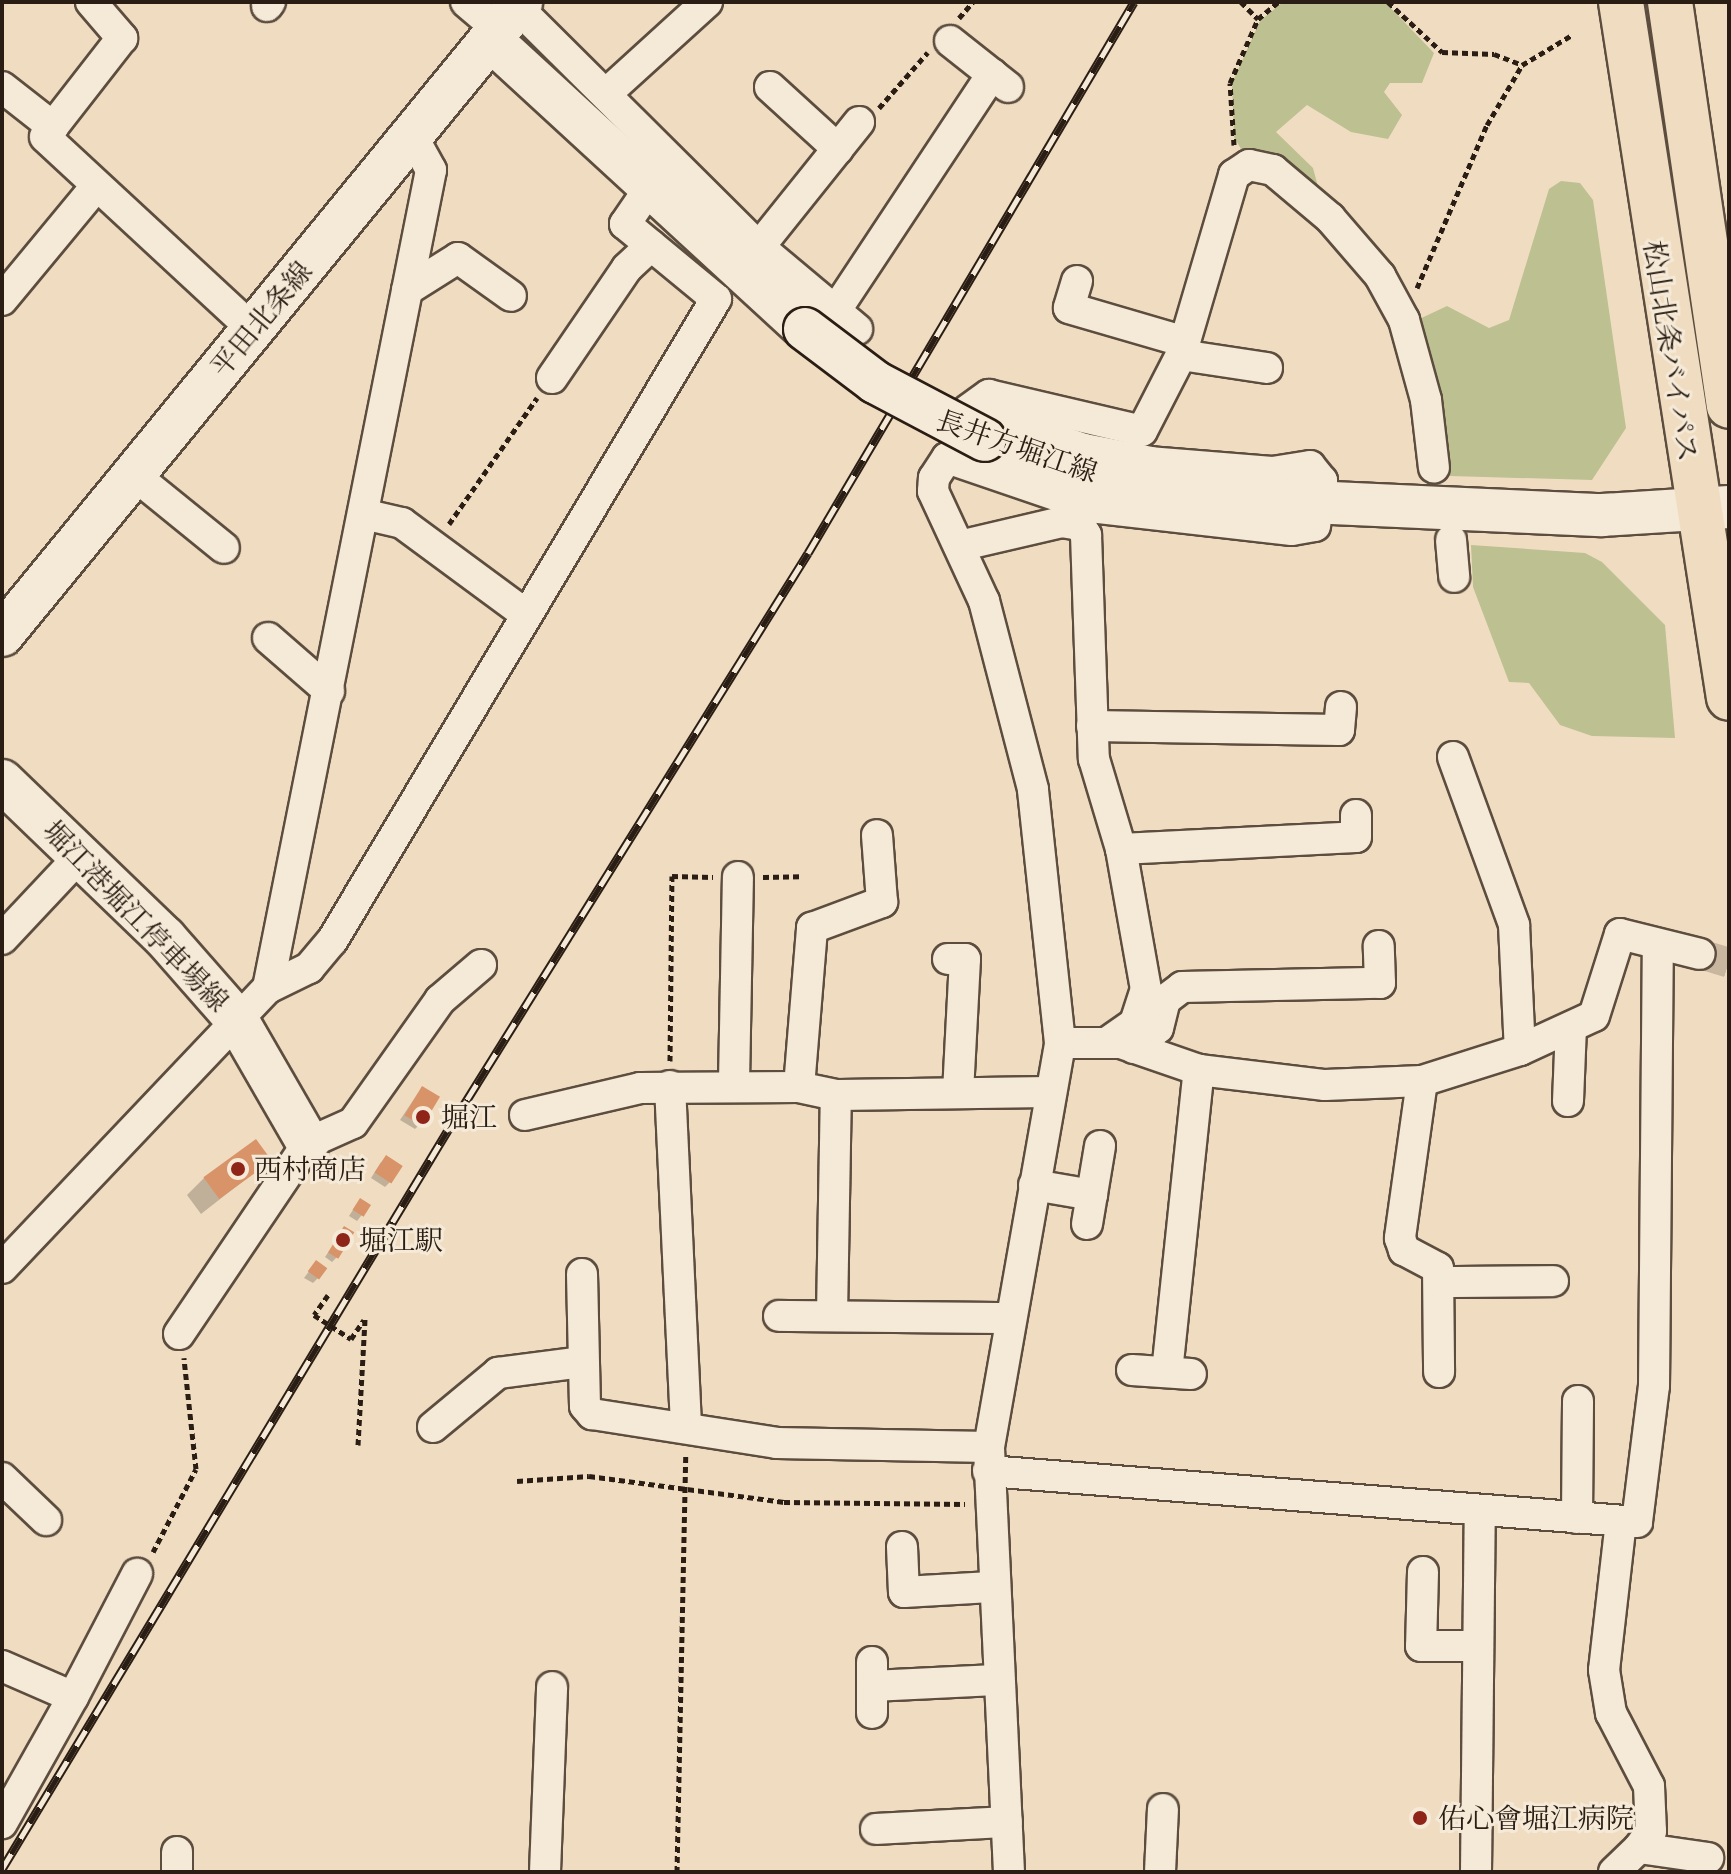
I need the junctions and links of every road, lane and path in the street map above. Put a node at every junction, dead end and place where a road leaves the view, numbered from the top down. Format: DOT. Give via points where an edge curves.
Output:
graph roads {
  1 [pos="91,2"];
  2 [pos="466,2"];
  3 [pos="707,2"];
  4 [pos="973,2"];
  5 [pos="1241,2"];
  6 [pos="1278,2"];
  7 [pos="1388,2"];
  8 [pos="1621,2"];
  9 [pos="1670,2"];
  10 [pos="1258,19"];
  11 [pos="507,20"];
  12 [pos="1572,35"];
  13 [pos="945,37"];
  14 [pos="1522,65"];
  15 [pos="2,87"];
  16 [pos="770,87"];
  17 [pos="608,92"];
  18 [pos="859,122"];
  19 [pos="53,127"];
  20 [pos="412,136"];
  21 [pos="838,149"];
  22 [pos="1240,167"];
  23 [pos="649,189"];
  24 [pos="93,190"];
  25 [pos="651,246"];
  26 [pos="759,247"];
  27 [pos="1077,281"];
  28 [pos="407,290"];
  29 [pos="511,296"];
  30 [pos="2,300"];
  31 [pos="1404,320"];
  32 [pos="833,323"];
  33 [pos="252,329"];
  34 [pos="1183,349"];
  35 [pos="1267,368"];
  36 [pos="552,378"];
  37 [pos="1729,406"];
  38 [pos="976,425"];
  39 [pos="947,458"];
  40 [pos="1434,468"];
  41 [pos="133,474"];
  42 [pos="1322,503"];
  43 [pos="1713,508"];
  44 [pos="363,514"];
  45 [pos="1451,540"];
  46 [pos="432,546"];
  47 [pos="959,546"];
  48 [pos="224,548"];
  49 [pos="1454,577"];
  50 [pos="527,615"];
  51 [pos="2,635"];
  52 [pos="268,638"];
  53 [pos="329,691"];
  54 [pos="1729,698"];
  55 [pos="1341,707"];
  56 [pos="1092,726"];
  57 [pos="1454,756"];
  58 [pos="2,781"];
  59 [pos="1356,815"];
  60 [pos="877,835"];
  61 [pos="1121,849"];
  62 [pos="80,856"];
  63 [pos="802,876"];
  64 [pos="738,877"];
  65 [pos="2,939"];
  66 [pos="1379,946"];
  67 [pos="1658,948"];
  68 [pos="1700,954"];
  69 [pos="948,959"];
  70 [pos="481,965"];
  71 [pos="268,988"];
  72 [pos="237,1020"];
  73 [pos="1571,1027"];
  74 [pos="1060,1043"];
  75 [pos="1120,1046"];
  76 [pos="1520,1050"];
  77 [pos="1199,1070"];
  78 [pos="1422,1081"];
  79 [pos="734,1082"];
  80 [pos="670,1086"];
  81 [pos="799,1087"];
  82 [pos="1051,1092"];
  83 [pos="958,1093"];
  84 [pos="836,1095"];
  85 [pos="1568,1101"];
  86 [pos="525,1115"];
  87 [pos="308,1143"];
  88 [pos="1100,1146"];
  89 [pos="1034,1185"];
  90 [pos="2,1268"];
  91 [pos="582,1274"];
  92 [pos="1553,1281"];
  93 [pos="1442,1282"];
  94 [pos="328,1295"];
  95 [pos="779,1316"];
  96 [pos="832,1316"];
  97 [pos="1010,1318"];
  98 [pos="179,1334"];
  99 [pos="583,1362"];
  100 [pos="1132,1370"];
  101 [pos="1439,1372"];
  102 [pos="1578,1401"];
  103 [pos="686,1426"];
  104 [pos="433,1427"];
  105 [pos="358,1445"];
  106 [pos="988,1472"];
  107 [pos="2,1478"];
  108 [pos="517,1481"];
  109 [pos="680,1490"];
  110 [pos="1480,1512"];
  111 [pos="1577,1518"];
  112 [pos="46,1520"];
  113 [pos="1621,1521"];
  114 [pos="902,1547"];
  115 [pos="1423,1572"];
  116 [pos="137,1574"];
  117 [pos="991,1587"];
  118 [pos="1478,1646"];
  119 [pos="2,1666"];
  120 [pos="996,1680"];
  121 [pos="555,1687"];
  122 [pos="872,1687"];
  123 [pos="73,1697"];
  124 [pos="1163,1809"];
  125 [pos="1007,1822"];
  126 [pos="2,1823"];
  127 [pos="876,1829"];
  128 [pos="1639,1848"];
  129 [pos="1708,1858"];
  130 [pos="545,1872"];
  131 [pos="677,1872"];
  132 [pos="1009,1872"];
  133 [pos="1160,1872"];
  134 [pos="1476,1872"];
  135 [pos="1614,1872"];
  1 -- 19 [label="street" via="122,38"];
  2 -- 11 [label="street"];
  3 -- 17 [label="street"];
  4 -- 13 [label="path"];
  5 -- 10 [label="path"];
  6 -- 10 [label="path"];
  7 -- 14 [label="path" via="1442,52 1494,54"];
  8 -- 43 [label="highway, 松山北条バイパス"];
  9 -- 37 [label="highway, 松山北条バイパス"];
  10 -- 22 [label="path" via="1230,83"];
  11 -- 17 [label="street"];
  11 -- 20 [label="main road, 平田北条線"];
  11 -- 23 [label="main road, 長井方堀江線"];
  12 -- 14 [label="path"];
  13 -- 18 [label="path"];
  13 -- 32 [label="street" via="1000,80"];
  14 -- 31 [label="path" via="1487,125"];
  15 -- 19 [label="street"];
  16 -- 21 [label="street"];
  17 -- 26 [label="street"];
  18 -- 21 [label="street"];
  19 -- 24 [label="street" via="45,137"];
  20 -- 28 [label="street" via="431,170"];
  20 -- 33 [label="main road, 平田北条線"];
  21 -- 26 [label="street"];
  22 -- 31 [label="street" via="1273,170 1330,218 1380,276"];
  22 -- 34 [label="street"];
  23 -- 25 [label="street" via="625,224"];
  23 -- 32 [label="main road, 長井方堀江線"];
  24 -- 30 [label="street"];
  24 -- 33 [label="street"];
  25 -- 36 [label="street" via="627,268"];
  25 -- 50 [label="street" via="716,299"];
  26 -- 32 [label="street"];
  27 -- 34 [label="street" via="1069,308"];
  28 -- 29 [label="street" via="458,258"];
  28 -- 44 [label="street"];
  31 -- 40 [label="street" via="1426,400"];
  32 -- 38 [label="main road, 長井方堀江線, bridge" via="875,382"];
  33 -- 41 [label="main road, 平田北条線"];
  34 -- 35 [label="street"];
  34 -- 38 [label="street" via="1142,431 989,395"];
  36 -- 46 [label="path"];
  38 -- 39 [label="street"];
  38 -- 42 [label="main road, 長井方堀江線" via="1125,481"];
  39 -- 42 [label="street" via="1090,507 1199,521 1305,531 1315,526"];
  39 -- 47 [label="street" via="933,491"];
  41 -- 48 [label="street"];
  41 -- 51 [label="main road, 平田北条線"];
  42 -- 43 [label="main road, 長井方堀江線" via="1602,515"];
  43 -- 54 [label="highway, 松山北条バイパス"];
  44 -- 46 [label="street" via="402,523"];
  44 -- 53 [label="street"];
  45 -- 49 [label="street"];
  46 -- 50 [label="street"];
  47 -- 56 [label="street" via="1037,525 1080,525"];
  47 -- 74 [label="street" via="984,601 1033,789"];
  50 -- 71 [label="street" via="332,941 309,968"];
  52 -- 53 [label="street"];
  53 -- 71 [label="street"];
  55 -- 56 [label="street" via="1339,730"];
  56 -- 61 [label="street" via="1094,759"];
  57 -- 76 [label="street" via="1514,925"];
  58 -- 62 [label="main road, 堀江港堀江停車場線"];
  59 -- 61 [label="street" via="1356,837"];
  60 -- 81 [label="street" via="882,902 812,928"];
  61 -- 75 [label="street" via="1146,989 1135,1023"];
  62 -- 65 [label="street"];
  62 -- 72 [label="main road, 堀江港堀江停車場線"];
  63 -- 64 [label="path"];
  64 -- 79 [label="street"];
  64 -- 80 [label="path" via="672,876"];
  66 -- 75 [label="street" via="1380,983 1182,987 1165,1000 1158,1028"];
  67 -- 68 [label="street"];
  67 -- 73 [label="street" via="1620,934 1594,1016"];
  67 -- 113 [label="street" via="1654,1386 1637,1522"];
  69 -- 83 [label="street" via="965,959"];
  70 -- 87 [label="street" via="440,1000 353,1123"];
  71 -- 72 [label="street"];
  72 -- 87 [label="main road, 堀江港堀江停車場線"];
  72 -- 90 [label="street"];
  73 -- 76 [label="street"];
  73 -- 85 [label="street"];
  74 -- 75 [label="street"];
  74 -- 82 [label="street"];
  75 -- 77 [label="street"];
  76 -- 78 [label="street"];
  77 -- 78 [label="street" via="1325,1085"];
  77 -- 100 [label="street" via="1179,1373"];
  78 -- 93 [label="street" via="1400,1238 1404,1250 1438,1268"];
  79 -- 80 [label="street"];
  79 -- 81 [label="street"];
  80 -- 86 [label="street"];
  80 -- 103 [label="street"];
  81 -- 84 [label="street"];
  82 -- 83 [label="street"];
  82 -- 89 [label="street"];
  83 -- 84 [label="street"];
  84 -- 96 [label="street"];
  87 -- 98 [label="street"];
  88 -- 89 [label="street" via="1089,1210"];
  89 -- 97 [label="street"];
  91 -- 99 [label="street"];
  92 -- 93 [label="street"];
  93 -- 101 [label="street"];
  94 -- 105 [label="path" via="314,1315 351,1339 365,1319"];
  95 -- 96 [label="street"];
  96 -- 97 [label="street"];
  97 -- 106 [label="street"];
  98 -- 116 [label="path" via="196,1469 172,1527"];
  99 -- 103 [label="street" via="592,1414"];
  99 -- 104 [label="street" via="498,1373"];
  102 -- 111 [label="street"];
  103 -- 106 [label="street"];
  103 -- 109 [label="path" via="687,1484"];
  106 -- 109 [label="path" via="932,1507"];
  106 -- 110 [label="street"];
  106 -- 117 [label="street"];
  107 -- 112 [label="street"];
  108 -- 109 [label="path" via="589,1476"];
  109 -- 131 [label="path"];
  110 -- 111 [label="street"];
  110 -- 118 [label="street"];
  111 -- 113 [label="street"];
  113 -- 128 [label="street" via="1604,1670 1611,1713 1649,1786 1651,1831"];
  114 -- 117 [label="street" via="904,1592"];
  115 -- 118 [label="street" via="1421,1646"];
  116 -- 123 [label="street"];
  117 -- 120 [label="street"];
  118 -- 134 [label="street"];
  119 -- 123 [label="street"];
  120 -- 122 [label="street"];
  120 -- 125 [label="street"];
  121 -- 130 [label="street"];
  123 -- 126 [label="street"];
  124 -- 133 [label="street"];
  125 -- 127 [label="street"];
  125 -- 132 [label="street"];
  128 -- 129 [label="street"];
  128 -- 135 [label="street"];
}
